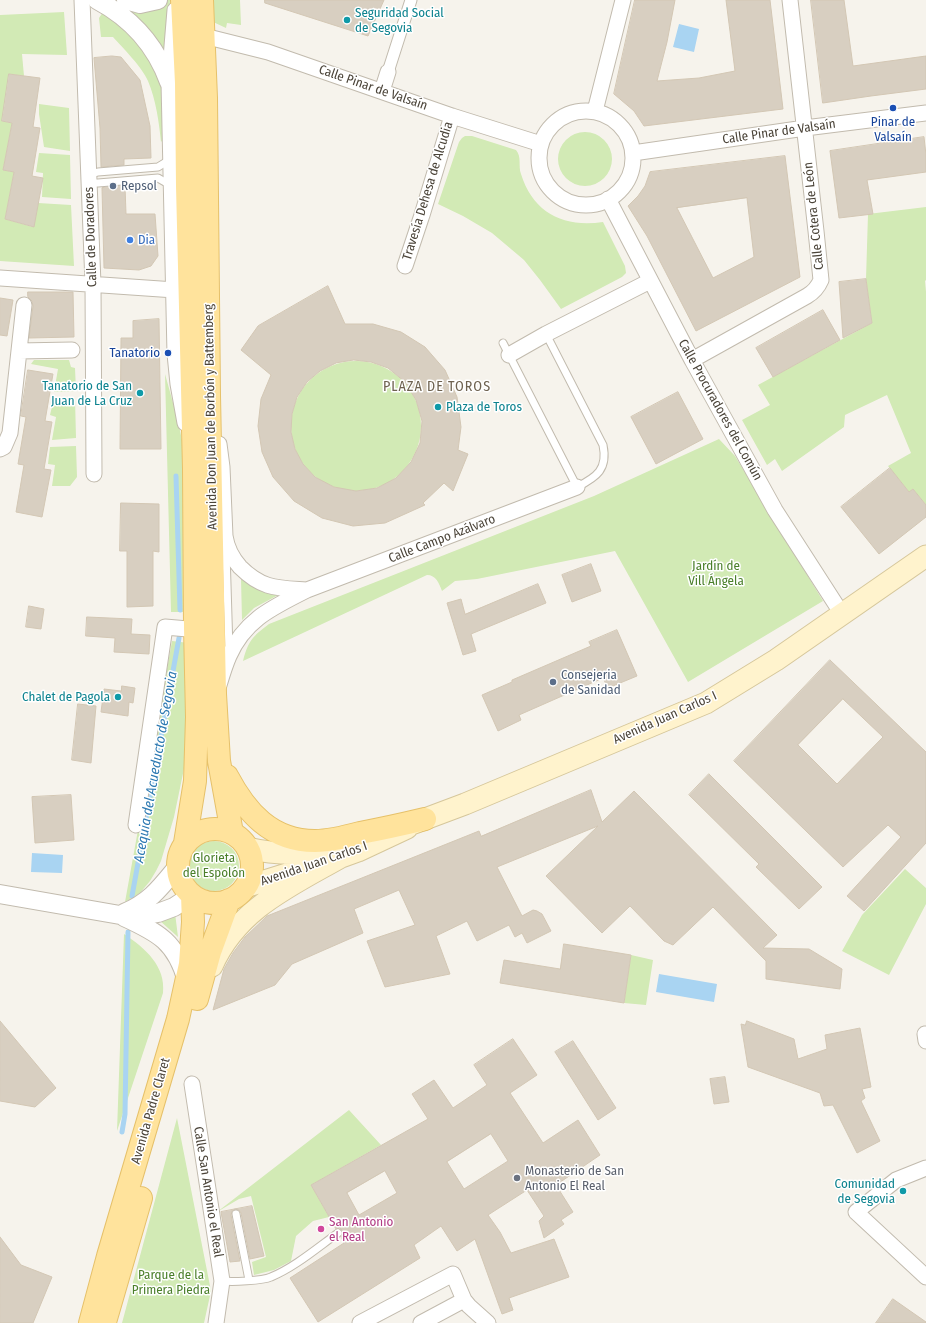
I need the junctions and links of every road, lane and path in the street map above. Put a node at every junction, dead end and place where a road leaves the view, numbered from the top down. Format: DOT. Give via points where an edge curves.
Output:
graph roads {
  1 [pos="82,0"];
  2 [pos="97,0"];
  3 [pos="126,0"];
  4 [pos="158,0"];
  5 [pos="176,0"];
  6 [pos="182,0"];
  7 [pos="202,0"];
  8 [pos="411,0"];
  9 [pos="623,0"];
  10 [pos="790,0"];
  11 [pos="204,36"];
  12 [pos="388,72"];
  13 [pos="169,82"];
  14 [pos="382,92"];
  15 [pos="595,111"];
  16 [pos="926,113"];
  17 [pos="452,116"];
  18 [pos="804,128"];
  19 [pos="541,144"];
  20 [pos="633,153"];
  21 [pos="172,159"];
  22 [pos="88,179"];
  23 [pos="172,186"];
  24 [pos="608,199"];
  25 [pos="405,266"];
  26 [pos="0,278"];
  27 [pos="650,281"];
  28 [pos="93,284"];
  29 [pos="175,290"];
  30 [pos="24,305"];
  31 [pos="546,334"];
  32 [pos="506,349"];
  33 [pos="72,350"];
  34 [pos="19,351"];
  35 [pos="692,360"];
  36 [pos="210,419"];
  37 [pos="0,450"];
  38 [pos="194,469"];
  39 [pos="94,474"];
  40 [pos="577,487"];
  41 [pos="226,544"];
  42 [pos="926,556"];
  43 [pos="307,590"];
  44 [pos="195,598"];
  45 [pos="842,614"];
  46 [pos="188,629"];
  47 [pos="196,655"];
  48 [pos="229,656"];
  49 [pos="216,694"];
  50 [pos="219,761"];
  51 [pos="426,819"];
  52 [pos="136,825"];
  53 [pos="240,841"];
  54 [pos="185,843"];
  55 [pos="341,857"];
  56 [pos="178,866"];
  57 [pos="237,893"];
  58 [pos="0,894"];
  59 [pos="192,895"];
  60 [pos="120,915"];
  61 [pos="192,990"];
  62 [pos="192,1084"];
  63 [pos="926,1168"];
  64 [pos="236,1214"];
  65 [pos="338,1233"];
  66 [pos="926,1277"];
  67 [pos="249,1280"];
  68 [pos="222,1281"];
  69 [pos="464,1300"];
  70 [pos="385,1317"];
  71 [pos="90,1323"];
  72 [pos="105,1323"];
  73 [pos="216,1323"];
  74 [pos="360,1323"];
  75 [pos="421,1323"];
  76 [pos="488,1323"];
  1 -- 22 [label="street, Calle de Doradores"];
  2 -- 13 [label="street" via="123,16 140,34 157,56"];
  3 -- 4 [label="street" via="140,4"];
  5 -- 13 [label="street, Avenida Don Juan de Borbón y Battemberg"];
  6 -- 38 [label="main road, Avenida Don Juan de Borbón y Battemberg"];
  7 -- 11 [label="main road, Avenida Don Juan de Borbón y Battemberg"];
  8 -- 12 [label="street"];
  9 -- 15 [label="street"];
  10 -- 18 [label="street, Calle Cotera de León"];
  11 -- 14 [label="street, Calle Pinar de Valsaín" via="268,52"];
  11 -- 36 [label="main road, Avenida Don Juan de Borbón y Battemberg"];
  12 -- 14 [label="street"];
  13 -- 21 [label="street, Avenida Don Juan de Borbón y Battemberg"];
  14 -- 17 [label="street, Calle Pinar de Valsaín"];
  15 -- 19 [label="street" via="575,112 557,120 544,135"];
  15 -- 20 [label="street" via="606,115 624,130"];
  16 -- 18 [label="street, Calle Pinar de Valsaín"];
  17 -- 19 [label="street, Calle Pinar de Valsaín"];
  17 -- 25 [label="street, Travesía Dehesa de Alcudia"];
  18 -- 20 [label="street, Calle Pinar de Valsaín"];
  18 -- 35 [label="street, Calle Cotera de León" via="821,280 808,296"];
  19 -- 24 [label="street" via="540,168 544,180 556,194 572,203 584,205"];
  20 -- 24 [label="street" via="630,175 617,193"];
  21 -- 22 [label="lane" via="158,166 98,172"];
  21 -- 23 [label="street, Avenida Don Juan de Borbón y Battemberg"];
  22 -- 23 [label="lane" via="98,184 158,178"];
  22 -- 28 [label="street, Calle de Doradores"];
  23 -- 29 [label="street, Avenida Don Juan de Borbón y Battemberg"];
  24 -- 27 [label="street, Calle Procuradores del Común"];
  26 -- 28 [label="street"];
  27 -- 31 [label="street"];
  27 -- 35 [label="street, Calle Procuradores del Común"];
  28 -- 29 [label="street"];
  28 -- 39 [label="street, Calle de Doradores"];
  29 -- 38 [label="street, Avenida Don Juan de Borbón y Battemberg" via="178,384"];
  30 -- 34 [label="street"];
  31 -- 32 [label="street"];
  31 -- 40 [label="lane, Calle Campo Azálvaro" via="603,444 606,456 599,473"];
  32 -- 40 [label="lane"];
  33 -- 34 [label="street"];
  34 -- 37 [label="street" via="10,433"];
  35 -- 45 [label="street, Calle Procuradores del Común" via="775,510"];
  36 -- 41 [label="street" via="220,448"];
  36 -- 49 [label="main road, Avenida Don Juan de Borbón y Battemberg"];
  38 -- 44 [label="main road, Avenida Don Juan de Borbón y Battemberg"];
  40 -- 43 [label="street, Calle Campo Azálvaro"];
  41 -- 43 [label="street, Calle Campo Azálvaro" via="238,565 256,580 279,588"];
  41 -- 48 [label="lane"];
  42 -- 45 [label="main road, Avenida Juan Carlos I"];
  43 -- 48 [label="street, Calle Campo Azálvaro" via="277,605 252,622 241,633"];
  44 -- 46 [label="lane, Avenida Don Juan de Borbón y Battemberg" via="189,615"];
  44 -- 47 [label="main road, Avenida Don Juan de Borbón y Battemberg"];
  45 -- 51 [label="main road, Avenida Juan Carlos I" via="776,660 706,703"];
  46 -- 47 [label="lane, Avenida Don Juan de Borbón y Battemberg" via="191,646"];
  46 -- 52 [label="street" via="165,627"];
  47 -- 54 [label="main road, Avenida Don Juan de Borbón y Battemberg" via="195,781"];
  48 -- 49 [label="street, Calle Campo Azálvaro"];
  49 -- 50 [label="main road, Avenida Don Juan de Borbón y Battemberg"];
  50 -- 51 [label="main road" via="233,788 248,808 270,829 290,838 315,841 333,839"];
  50 -- 53 [label="main road, Avenida Don Juan de Borbón y Battemberg"];
  51 -- 53 [label="main road, Avenida Juan Carlos I" via="320,852 278,853"];
  51 -- 55 [label="main road, Avenida Juan Carlos I"];
  53 -- 54 [label="main road" via="220,829 195,834"];
  53 -- 57 [label="main road" via="251,865 250,876"];
  54 -- 56 [label="main road"];
  55 -- 57 [label="main road, Avenida Juan Carlos I"];
  55 -- 61 [label="main road" via="270,898 253,911 224,943 213,964"];
  56 -- 59 [label="main road" via="182,883"];
  56 -- 60 [label="street" via="152,896 138,907"];
  57 -- 59 [label="main road" via="223,902 211,902"];
  57 -- 61 [label="main road, Avenida Padre Claret"];
  58 -- 60 [label="street"];
  59 -- 60 [label="street" via="174,907 158,913"];
  59 -- 61 [label="main road, Avenida Padre Claret"];
  60 -- 61 [label="street" via="159,934 170,945"];
  61 -- 71 [label="main road, Avenida Padre Claret" via="178,1019"];
  61 -- 72 [label="main road, Avenida Padre Claret" via="184,1050"];
  62 -- 68 [label="street, Calle San Antonio el Real"];
  63 -- 66 [label="street" via="896,1180 856,1212"];
  64 -- 67 [label="lane"];
  65 -- 67 [label="lane" via="269,1278"];
  67 -- 68 [label="lane"];
  68 -- 73 [label="street, Calle San Antonio el Real"];
  69 -- 70 [label="street" via="453,1274"];
  69 -- 75 [label="street"];
  69 -- 76 [label="street"];
  70 -- 74 [label="street"];
}
